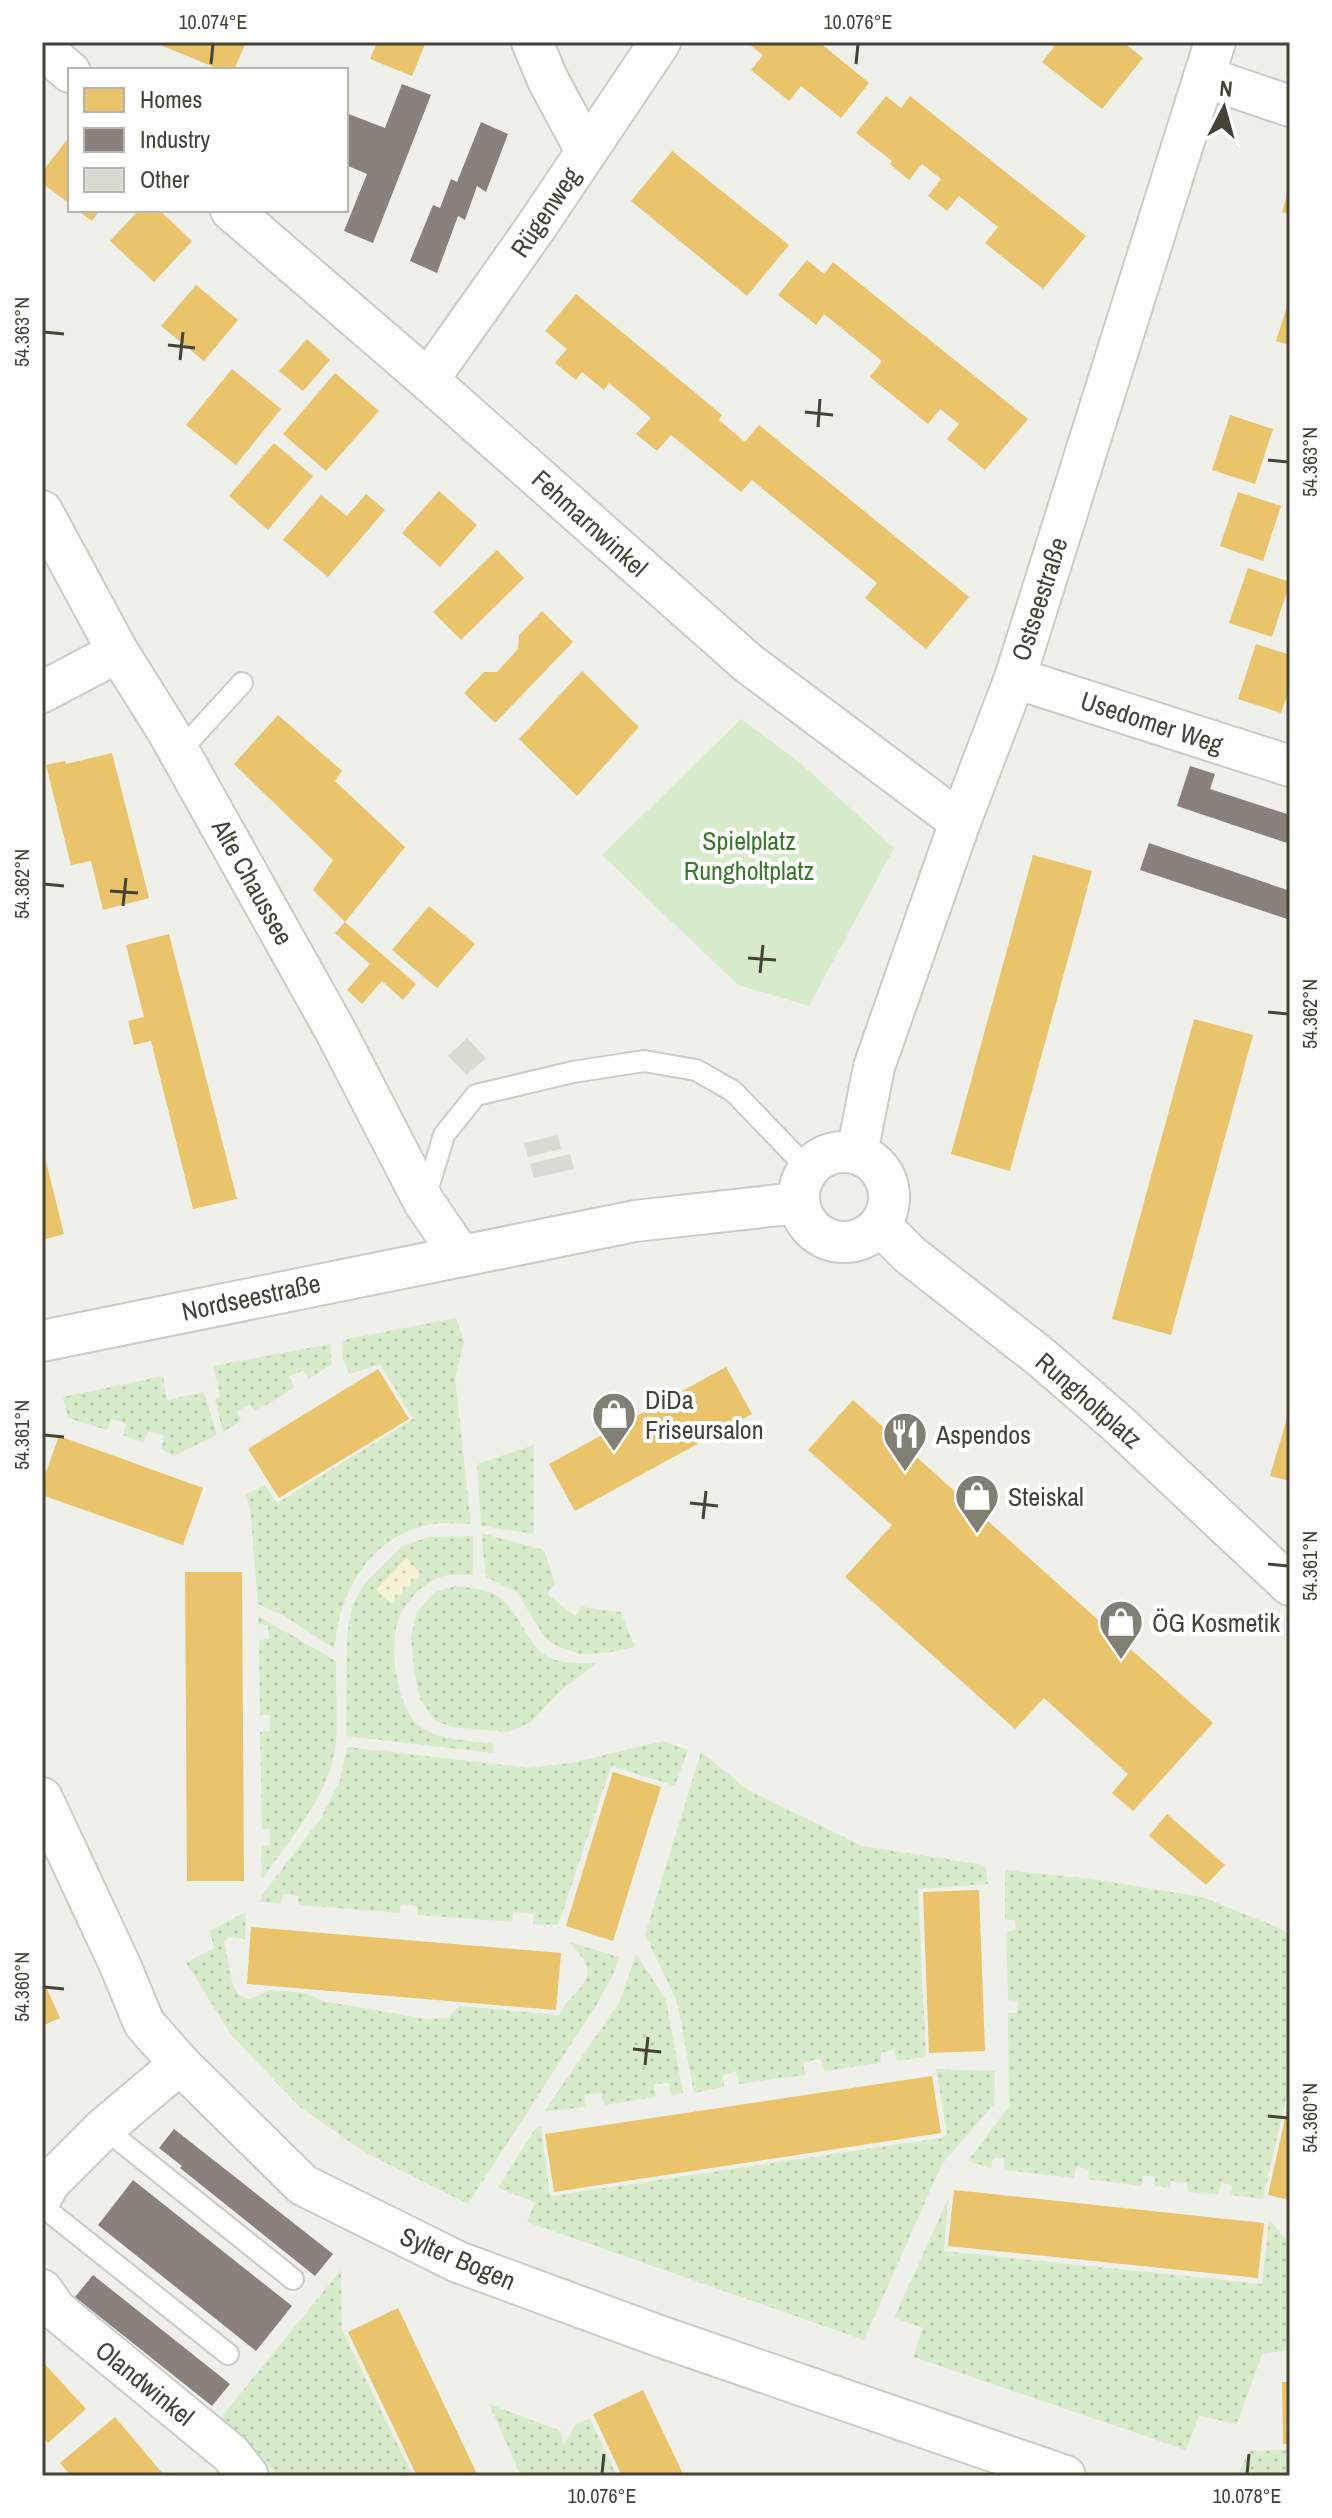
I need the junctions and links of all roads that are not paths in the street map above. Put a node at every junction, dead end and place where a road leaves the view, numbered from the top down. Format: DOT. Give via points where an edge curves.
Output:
graph roads {
  1 [pos="532,42"];
  2 [pos="660,42"];
  3 [pos="42,48"];
  4 [pos="1209,60"];
  5 [pos="68,70"];
  6 [pos="1290,106"];
  7 [pos="586,151"];
  8 [pos="233,212"];
  9 [pos="428,380"];
  10 [pos="42,511"];
  11 [pos="118,652"];
  12 [pos="1015,678"];
  13 [pos="242,683"];
  14 [pos="42,692"];
  15 [pos="179,752"];
  16 [pos="1290,766"];
  17 [pos="960,822"];
  18 [pos="857,1153"];
  19 [pos="803,1186"];
  20 [pos="424,1202"];
  21 [pos="880,1225"];
  22 [pos="460,1255"];
  23 [pos="42,1341"];
  24 [pos="1290,1585"];
  25 [pos="42,1798"];
  26 [pos="180,2064"];
  27 [pos="104,2128"];
  28 [pos="42,2196"];
  29 [pos="42,2206"];
  30 [pos="293,2279"];
  31 [pos="42,2290"];
  32 [pos="228,2354"];
  33 [pos="248,2476"];
  34 [pos="1065,2476"];
  1 -- 7 [label="street"];
  2 -- 7 [label="street, Rügenweg"];
  3 -- 5 [label="street"];
  4 -- 6 [label="street"];
  4 -- 12 [label="street, Ostseestraße"];
  7 -- 9 [label="street, Rügenweg"];
  8 -- 9 [label="street, Fehmarnwinkel"];
  9 -- 17 [label="street, Fehmarnwinkel" via="748,663"];
  10 -- 11 [label="street, Alte Chaussee"];
  11 -- 14 [label="street"];
  11 -- 15 [label="street, Alte Chaussee"];
  12 -- 16 [label="street, Usedomer Weg"];
  12 -- 17 [label="street, Ostseestraße"];
  13 -- 15 [label="lane"];
  15 -- 20 [label="street, Alte Chaussee" via="335,1030"];
  17 -- 18 [label="street, Ostseestraße" via="874,1067"];
  18 -- 19 [label="street" via="821,1157"];
  18 -- 21 [label="street" via="875,1164 888,1184 889,1205"];
  19 -- 20 [label="lane" via="733,1091 696,1070 644,1061 476,1095 444,1135"];
  19 -- 21 [label="street" via="805,1222 818,1235 839,1243 863,1239"];
  19 -- 22 [label="street"];
  20 -- 22 [label="street, Alte Chaussee"];
  21 -- 24 [label="street, Rungholtplatz" via="1118,1424"];
  22 -- 23 [label="street, Nordseestraße"];
  25 -- 26 [label="street, Sylter Bogen" via="144,2023"];
  26 -- 27 [label="street"];
  26 -- 34 [label="street, Sylter Bogen" via="303,2185 458,2262"];
  27 -- 28 [label="street"];
  27 -- 30 [label="lane"];
  29 -- 32 [label="lane"];
  31 -- 33 [label="street, Olandwinkel" via="56,2310 231,2454"];
}
